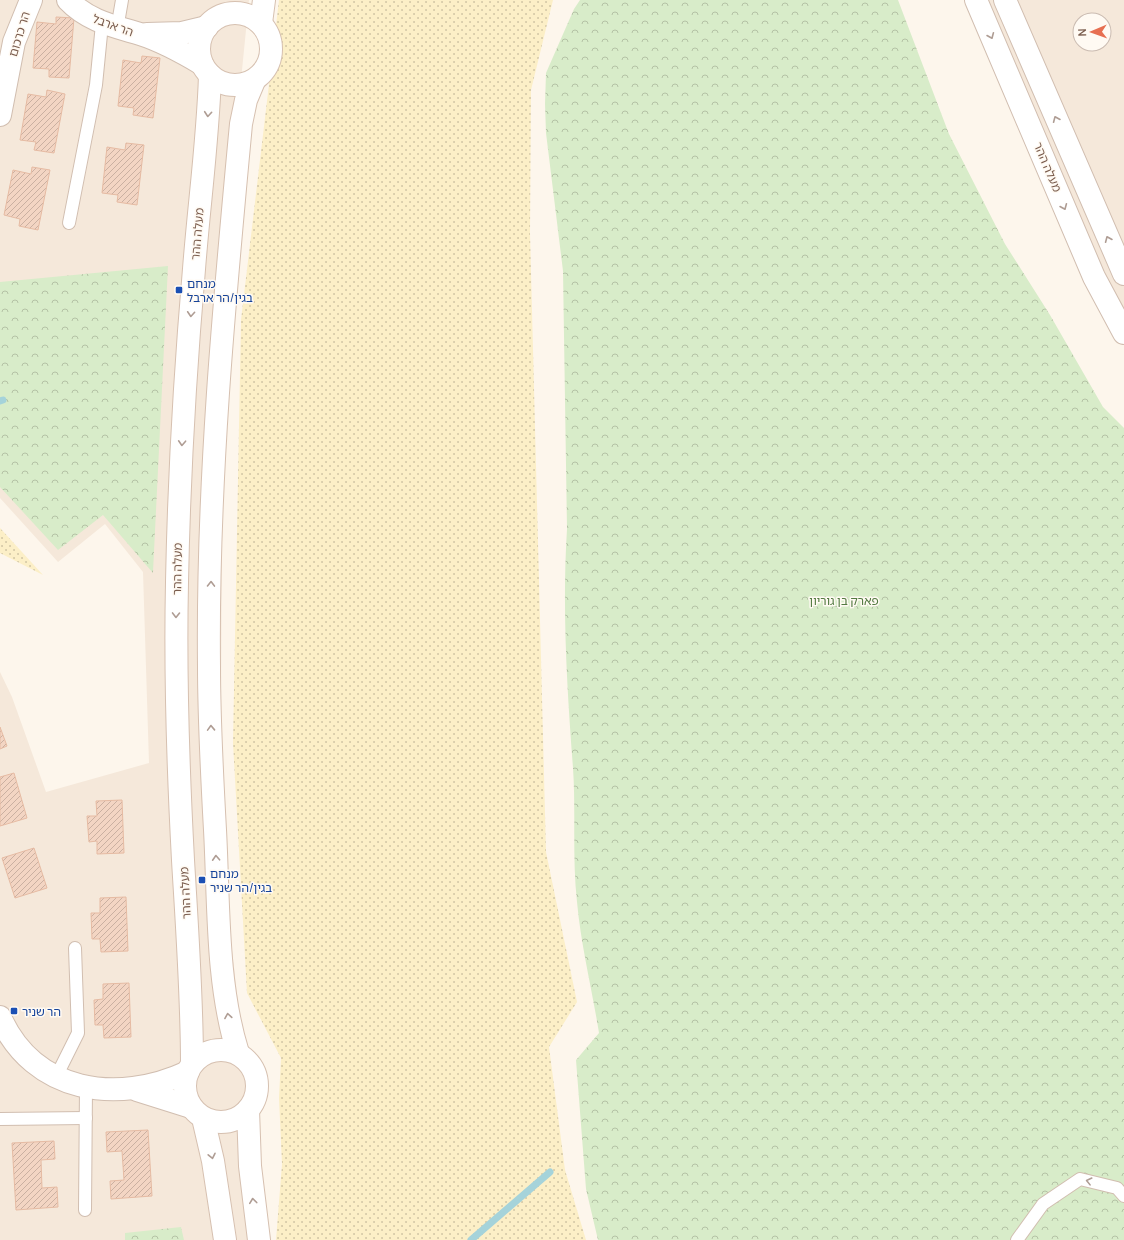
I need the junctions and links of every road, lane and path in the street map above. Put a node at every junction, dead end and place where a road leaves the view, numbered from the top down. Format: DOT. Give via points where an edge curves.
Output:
graph roads {
  1 [pos="31,0"];
  2 [pos="68,0"];
  3 [pos="122,0"];
  4 [pos="264,0"];
  5 [pos="976,0"];
  6 [pos="1005,0"];
  7 [pos="217,14"];
  8 [pos="261,23"];
  9 [pos="110,26"];
  10 [pos="140,34"];
  11 [pos="206,70"];
  12 [pos="254,80"];
  13 [pos="0,115"];
  14 [pos="69,223"];
  15 [pos="1124,274"];
  16 [pos="1124,333"];
  17 [pos="75,948"];
  18 [pos="0,1017"];
  19 [pos="238,1053"];
  20 [pos="190,1068"];
  21 [pos="56,1077"];
  22 [pos="86,1087"];
  23 [pos="134,1089"];
  24 [pos="248,1110"];
  25 [pos="197,1112"];
  26 [pos="86,1118"];
  27 [pos="0,1119"];
  28 [pos="1124,1196"];
  29 [pos="85,1210"];
  30 [pos="225,1240"];
  31 [pos="259,1240"];
  32 [pos="1017,1240"];
  1 -- 13 [label="main road, הר כרכום" via="14,42"];
  2 -- 9 [label="main road, הר ארבל" via="88,16"];
  3 -- 9 [label="lane"];
  4 -- 8 [label="main road"];
  5 -- 16 [label="main road, מעלה ההר, one-way" via="1094,277"];
  15 -- 6 [label="main road, one-way"];
  7 -- 8 [label="main road" via="241,13 252,16"];
  7 -- 10 [label="main road, הר ארבל" via="182,33"];
  7 -- 11 [label="main road" via="202,35 199,45"];
  8 -- 12 [label="main road" via="270,37 272,54 269,64"];
  9 -- 10 [label="main road, הר ארבל"];
  9 -- 14 [label="lane"];
  10 -- 11 [label="main road, הר ארבל" via="180,51"];
  11 -- 12 [label="main road" via="218,81 236,86"];
  11 -- 20 [label="main road, מעלה ההר, one-way" via="208,114 184,403 177,582 178,760 192,1015"];
  19 -- 12 [label="main road, one-way" via="230,1026 223,969 211,759 209,665 212,514 227,270 241,124 246,100"];
  17 -- 21 [label="lane" via="78,1033"];
  18 -- 21 [label="main road" via="18,1048 41,1069"];
  19 -- 20 [label="main road" via="215,1050 204,1054"];
  19 -- 24 [label="main road" via="254,1069 257,1080 254,1101"];
  20 -- 23 [label="main road" via="161,1083"];
  20 -- 25 [label="main road" via="185,1091"];
  21 -- 22 [label="main road"];
  22 -- 23 [label="main road"];
  22 -- 26 [label="lane"];
  23 -- 25 [label="main road"];
  24 -- 25 [label="main road" via="240,1118 231,1121 212,1122"];
  31 -- 24 [label="main road, one-way" via="250,1166"];
  25 -- 30 [label="main road, one-way" via="213,1161"];
  26 -- 27 [label="lane"];
  26 -- 29 [label="lane"];
  28 -- 32 [label="lane, one-way" via="1117,1188 1080,1179 1042,1204"];
}
